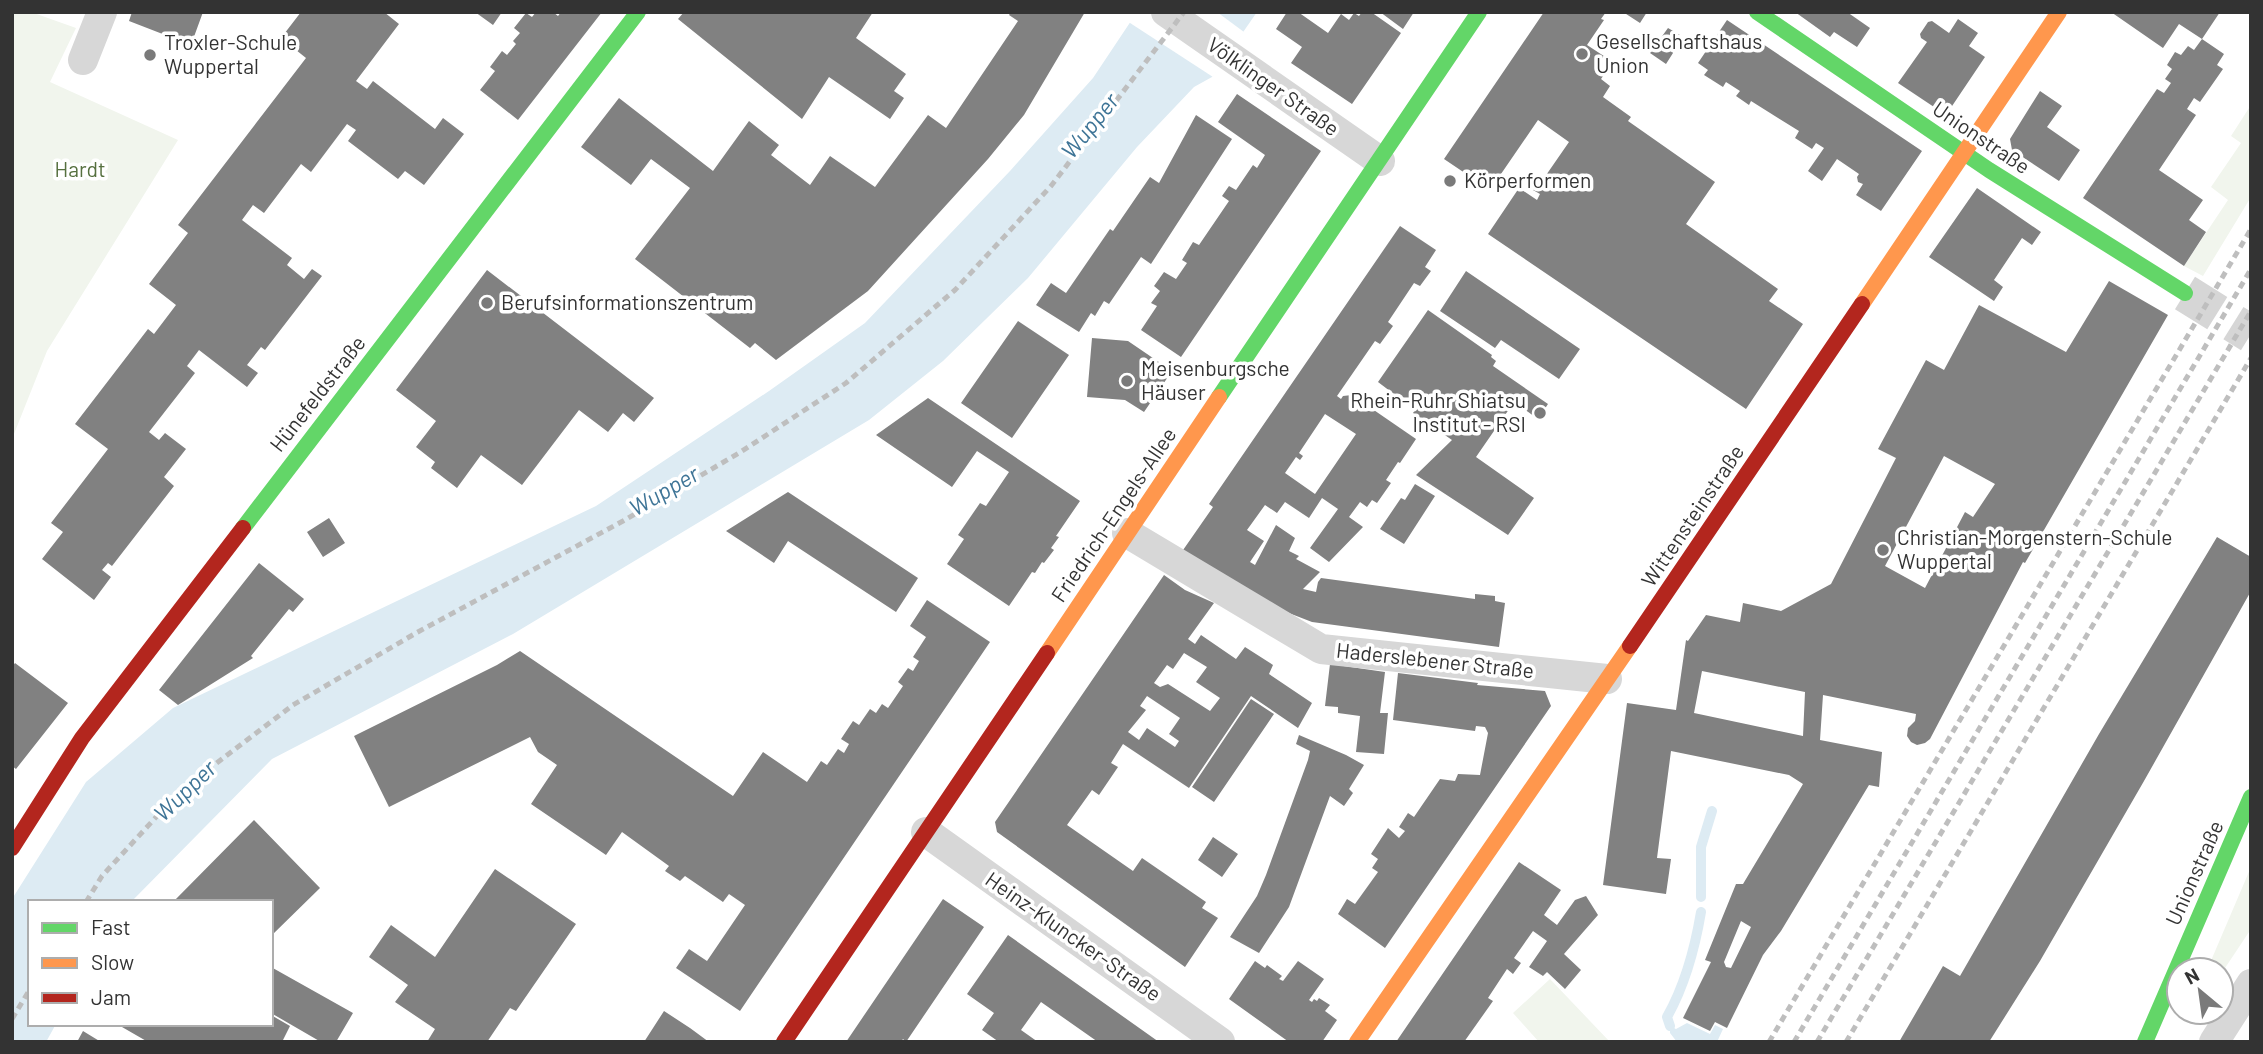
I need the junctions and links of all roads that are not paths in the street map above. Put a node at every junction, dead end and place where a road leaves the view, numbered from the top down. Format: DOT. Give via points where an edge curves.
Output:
graph roads {
  1 [pos="102,12"];
  2 [pos="638,12"];
  3 [pos="1166,12"];
  4 [pos="1479,12"];
  5 [pos="1757,12"];
  6 [pos="2059,12"];
  7 [pos="83,60"];
  8 [pos="1962,152"];
  9 [pos="1380,161"];
  10 [pos="2185,293"];
  11 [pos="1127,533"];
  12 [pos="1607,680"];
  13 [pos="2251,797"];
  14 [pos="926,832"];
  15 [pos="12,848"];
  16 [pos="2251,984"];
  17 [pos="784,1042"];
  18 [pos="1220,1042"];
  19 [pos="1357,1042"];
  20 [pos="2144,1042"];
  21 [pos="2214,1042"];
  1 -- 7 [label="street"];
  2 -- 15 [label="street, Hünefeldstraße" via="90,728"];
  3 -- 9 [label="street, Völklinger Straße"];
  4 -- 9 [label="street, Friedrich-Engels-Allee"];
  5 -- 8 [label="street, Unionstraße"];
  6 -- 8 [label="street, Wittensteinstraße"];
  8 -- 10 [label="street, Unionstraße"];
  8 -- 12 [label="street, Wittensteinstraße"];
  9 -- 11 [label="street, Friedrich-Engels-Allee"];
  11 -- 12 [label="street, Haderslebener Straße" via="1321,649"];
  11 -- 14 [label="street, Friedrich-Engels-Allee"];
  12 -- 19 [label="street, Wittensteinstraße"];
  13 -- 20 [label="street, Unionstraße"];
  14 -- 17 [label="street, Friedrich-Engels-Allee"];
  14 -- 18 [label="street, Heinz-Kluncker-Straße"];
  16 -- 21 [label="street"];
}
